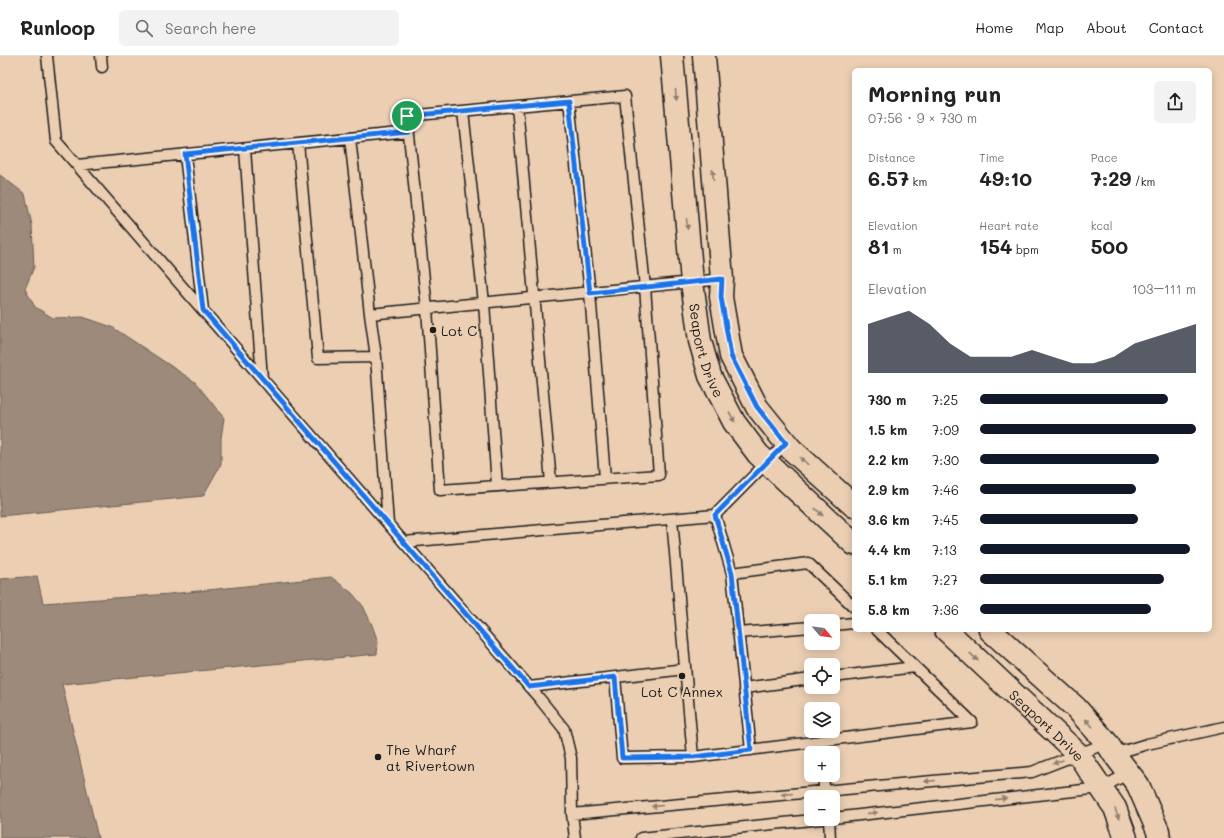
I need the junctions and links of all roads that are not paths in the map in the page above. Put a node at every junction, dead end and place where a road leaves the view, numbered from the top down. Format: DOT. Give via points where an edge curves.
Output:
graph roads {
  1 [pos="47,56"];
  2 [pos="101,56"];
  3 [pos="672,56"];
  4 [pos="704,56"];
  5 [pos="102,67"];
  6 [pos="569,101"];
  7 [pos="517,106"];
  8 [pos="463,111"];
  9 [pos="409,132"];
  10 [pos="350,138"];
  11 [pos="298,143"];
  12 [pos="245,149"];
  13 [pos="185,154"];
  14 [pos="77,166"];
  15 [pos="722,279"];
  16 [pos="692,282"];
  17 [pos="645,287"];
  18 [pos="590,293"];
  19 [pos="535,298"];
  20 [pos="484,303"];
  21 [pos="427,309"];
  22 [pos="203,310"];
  23 [pos="370,314"];
  24 [pos="376,357"];
  25 [pos="262,378"];
  26 [pos="786,443"];
  27 [pos="766,462"];
  28 [pos="605,478"];
  29 [pos="551,482"];
  30 [pos="497,486"];
  31 [pos="852,504"];
  32 [pos="715,515"];
  33 [pos="672,519"];
  34 [pos="388,524"];
  35 [pos="404,542"];
  36 [pos="852,542"];
  37 [pos="732,573"];
  38 [pos="852,606"];
  39 [pos="852,623"];
  40 [pos="840,624"];
  41 [pos="804,628"];
  42 [pos="879,632"];
  43 [pos="948,632"];
  44 [pos="992,632"];
  45 [pos="738,633"];
  46 [pos="915,667"];
  47 [pos="685,669"];
  48 [pos="840,676"];
  49 [pos="615,677"];
  50 [pos="804,680"];
  51 [pos="529,687"];
  52 [pos="744,688"];
  53 [pos="1224,727"];
  54 [pos="820,741"];
  55 [pos="820,746"];
  56 [pos="1111,749"];
  57 [pos="751,750"];
  58 [pos="1078,754"];
  59 [pos="693,757"];
  60 [pos="1129,773"];
  61 [pos="1101,788"];
  62 [pos="840,792"];
  63 [pos="804,796"];
  64 [pos="572,814"];
  65 [pos="840,817"];
  66 [pos="804,821"];
  67 [pos="829,826"];
  68 [pos="575,838"];
  69 [pos="641,838"];
  70 [pos="830,838"];
  71 [pos="1126,838"];
  72 [pos="1159,838"];
  1 -- 14 [label="lane" via="56,141"];
  2 -- 5 [label="lane"];
  3 -- 16 [label="street, Seaport Drive, one-way"];
  15 -- 4 [label="street, Seaport Drive, one-way"];
  6 -- 7 [label="lane"];
  6 -- 17 [label="lane" via="625,96"];
  6 -- 18 [label="lane"];
  7 -- 8 [label="lane"];
  7 -- 19 [label="lane"];
  8 -- 9 [label="lane" via="407,116"];
  8 -- 20 [label="lane"];
  9 -- 10 [label="lane"];
  9 -- 21 [label="lane"];
  10 -- 11 [label="lane"];
  10 -- 23 [label="lane"];
  11 -- 12 [label="lane"];
  11 -- 24 [label="lane" via="318,358"];
  12 -- 13 [label="lane"];
  12 -- 25 [label="lane"];
  13 -- 14 [label="lane"];
  13 -- 22 [label="lane"];
  14 -- 22 [label="lane"];
  15 -- 16 [label="lane"];
  15 -- 26 [label="street, Seaport Drive" via="721,297 731,356 757,407"];
  16 -- 17 [label="lane"];
  16 -- 27 [label="street, Seaport Drive, one-way" via="700,341 710,376 734,422"];
  17 -- 18 [label="lane"];
  17 -- 28 [label="lane" via="659,475"];
  18 -- 19 [label="lane"];
  18 -- 28 [label="lane"];
  19 -- 20 [label="lane"];
  19 -- 29 [label="lane"];
  20 -- 21 [label="lane"];
  20 -- 30 [label="lane"];
  21 -- 23 [label="lane"];
  21 -- 30 [label="lane" via="440,490"];
  22 -- 25 [label="lane"];
  23 -- 24 [label="lane"];
  24 -- 34 [label="lane"];
  25 -- 34 [label="lane"];
  26 -- 27 [label="lane"];
  31 -- 26 [label="street, Seaport Drive, one-way"];
  27 -- 32 [label="lane"];
  27 -- 36 [label="street, Seaport Drive, one-way"];
  28 -- 29 [label="lane"];
  29 -- 30 [label="lane"];
  32 -- 33 [label="lane"];
  32 -- 37 [label="lane"];
  33 -- 35 [label="lane"];
  33 -- 47 [label="lane"];
  34 -- 35 [label="lane"];
  35 -- 51 [label="lane"];
  37 -- 38 [label="lane" via="808,563"];
  37 -- 45 [label="lane"];
  39 -- 40 [label="lane"];
  41 -- 45 [label="lane"];
  42 -- 46 [label="lane"];
  43 -- 58 [label="street, Seaport Drive, one-way"];
  56 -- 44 [label="street, one-way" via="1076,708"];
  45 -- 52 [label="lane"];
  46 -- 48 [label="lane"];
  46 -- 54 [label="lane" via="972,722"];
  47 -- 49 [label="lane"];
  47 -- 59 [label="lane"];
  49 -- 51 [label="lane"];
  49 -- 59 [label="lane" via="622,758"];
  50 -- 52 [label="lane"];
  51 -- 64 [label="lane" via="564,729 571,758"];
  52 -- 57 [label="lane"];
  53 -- 56 [label="lane"];
  54 -- 55 [label="lane"];
  54 -- 57 [label="lane"];
  56 -- 58 [label="lane"];
  56 -- 60 [label="street"];
  57 -- 59 [label="lane"];
  58 -- 61 [label="street, Seaport Drive"];
  58 -- 62 [label="lane, one-way" via="1032,772"];
  60 -- 61 [label="lane"];
  60 -- 72 [label="street" via="1138,785"];
  65 -- 61 [label="lane, one-way"];
  61 -- 71 [label="street, Seaport Drive, one-way" via="1115,808"];
  63 -- 64 [label="lane, one-way"];
  64 -- 68 [label="lane"];
  66 -- 69 [label="lane"];
  67 -- 70 [label="lane"];
}
